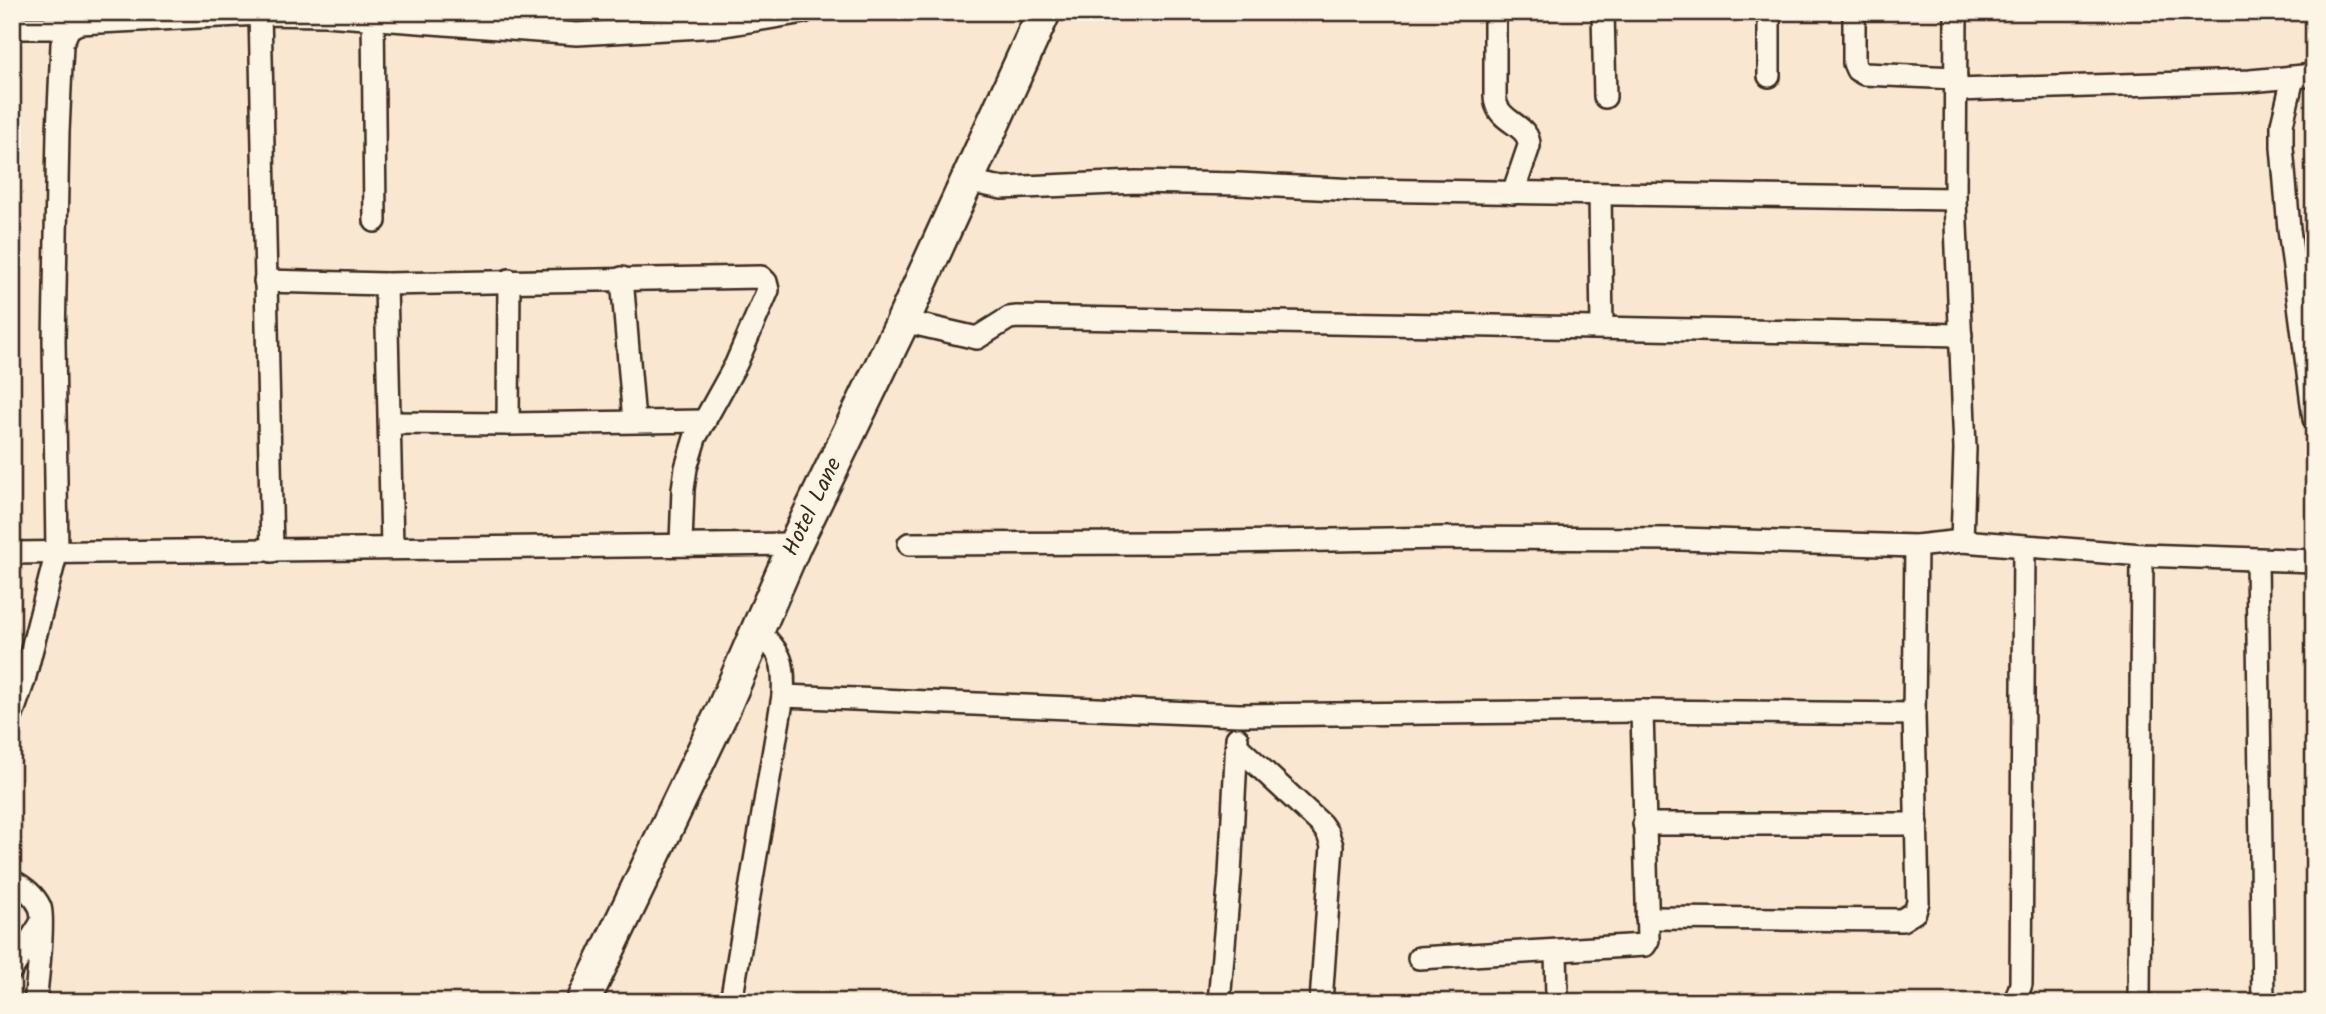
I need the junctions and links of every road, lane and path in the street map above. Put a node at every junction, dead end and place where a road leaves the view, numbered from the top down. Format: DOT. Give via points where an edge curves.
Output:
graph roads {
  1 [pos="601,12"];
  2 [pos="801,12"];
  3 [pos="1044,12"];
  4 [pos="1495,12"];
  5 [pos="1603,12"];
  6 [pos="1769,12"];
  7 [pos="1854,12"];
  8 [pos="1956,12"];
  9 [pos="260,13"];
  10 [pos="373,15"];
  11 [pos="477,19"];
  12 [pos="533,22"];
  13 [pos="12,28"];
  14 [pos="69,29"];
  15 [pos="597,34"];
  16 [pos="1769,76"];
  17 [pos="2303,77"];
  18 [pos="1956,84"];
  19 [pos="1605,97"];
  20 [pos="980,185"];
  21 [pos="1513,193"];
  22 [pos="1600,194"];
  23 [pos="1955,199"];
  24 [pos="374,221"];
  25 [pos="622,278"];
  26 [pos="509,280"];
  27 [pos="265,281"];
  28 [pos="386,284"];
  29 [pos="926,326"];
  30 [pos="1602,327"];
  31 [pos="1961,335"];
  32 [pos="2314,419"];
  33 [pos="634,421"];
  34 [pos="705,421"];
  35 [pos="390,423"];
  36 [pos="508,424"];
  37 [pos="1962,541"];
  38 [pos="681,544"];
  39 [pos="794,544"];
  40 [pos="909,544"];
  41 [pos="1916,546"];
  42 [pos="2024,546"];
  43 [pos="392,547"];
  44 [pos="57,551"];
  45 [pos="272,551"];
  46 [pos="12,553"];
  47 [pos="2142,555"];
  48 [pos="2257,560"];
  49 [pos="2314,561"];
  50 [pos="766,639"];
  51 [pos="783,696"];
  52 [pos="1642,711"];
  53 [pos="1914,714"];
  54 [pos="12,715"];
  55 [pos="1239,715"];
  56 [pos="1237,746"];
  57 [pos="1644,824"];
  58 [pos="1917,824"];
  59 [pos="12,881"];
  60 [pos="1647,918"];
  61 [pos="41,923"];
  62 [pos="1556,951"];
  63 [pos="1419,958"];
  64 [pos="12,969"];
  65 [pos="35,1002"];
  66 [pos="583,1002"];
  67 [pos="731,1002"];
  68 [pos="1219,1002"];
  69 [pos="1321,1002"];
  70 [pos="1555,1002"];
  71 [pos="2015,1002"];
  72 [pos="2139,1002"];
  73 [pos="2263,1002"];
  1 -- 15 [label="street"];
  2 -- 15 [label="street" via="719,26"];
  3 -- 20 [label="street, Hotel Lane"];
  4 -- 21 [label="street" via="1497,106 1529,139"];
  5 -- 19 [label="street"];
  6 -- 16 [label="street"];
  7 -- 18 [label="street" via="1857,70"];
  8 -- 18 [label="street"];
  9 -- 10 [label="street"];
  9 -- 14 [label="street" via="79,23"];
  9 -- 27 [label="street"];
  10 -- 11 [label="street"];
  10 -- 24 [label="street"];
  11 -- 12 [label="street"];
  12 -- 15 [label="street"];
  13 -- 14 [label="street"];
  14 -- 44 [label="street" via="62,44 58,132 54,341"];
  17 -- 18 [label="street"];
  17 -- 32 [label="street" via="2282,124 2282,147"];
  18 -- 23 [label="street"];
  20 -- 21 [label="street" via="1136,182"];
  20 -- 29 [label="street, Hotel Lane"];
  21 -- 22 [label="street"];
  22 -- 23 [label="street"];
  22 -- 30 [label="street"];
  23 -- 31 [label="street"];
  25 -- 26 [label="street"];
  25 -- 33 [label="street"];
  25 -- 34 [label="street" via="753,276 766,282 768,290 736,364"];
  26 -- 28 [label="street"];
  26 -- 36 [label="street"];
  27 -- 28 [label="street"];
  27 -- 45 [label="street"];
  28 -- 35 [label="street"];
  29 -- 30 [label="street" via="977,338 1017,317"];
  29 -- 39 [label="street, Hotel Lane"];
  30 -- 31 [label="street"];
  31 -- 37 [label="street"];
  33 -- 34 [label="street"];
  33 -- 36 [label="street"];
  34 -- 38 [label="street" via="686,468"];
  35 -- 36 [label="street"];
  35 -- 43 [label="street"];
  37 -- 41 [label="street"];
  37 -- 42 [label="street"];
  38 -- 39 [label="street"];
  38 -- 43 [label="street"];
  39 -- 50 [label="street, Hotel Lane"];
  40 -- 41 [label="street" via="1444,538"];
  41 -- 53 [label="street"];
  42 -- 47 [label="street"];
  42 -- 71 [label="street" via="2021,984"];
  43 -- 45 [label="street"];
  44 -- 45 [label="street"];
  44 -- 46 [label="street"];
  44 -- 54 [label="street"];
  47 -- 48 [label="street"];
  47 -- 72 [label="street"];
  48 -- 49 [label="street"];
  48 -- 73 [label="street"];
  50 -- 51 [label="street" via="782,659"];
  50 -- 66 [label="street, Hotel Lane" via="722,712"];
  51 -- 55 [label="street"];
  51 -- 67 [label="street"];
  52 -- 53 [label="street"];
  52 -- 55 [label="street"];
  52 -- 57 [label="street"];
  53 -- 58 [label="street"];
  55 -- 56 [label="street"];
  56 -- 68 [label="street"];
  56 -- 69 [label="street" via="1321,824 1332,846"];
  57 -- 58 [label="street"];
  57 -- 60 [label="street"];
  58 -- 60 [label="street" via="1918,902 1915,912 1902,920"];
  59 -- 61 [label="street" via="29,892 40,908"];
  60 -- 62 [label="street" via="1645,945"];
  61 -- 64 [label="street"];
  61 -- 65 [label="street"];
  62 -- 63 [label="street"];
  62 -- 70 [label="street"];
}
